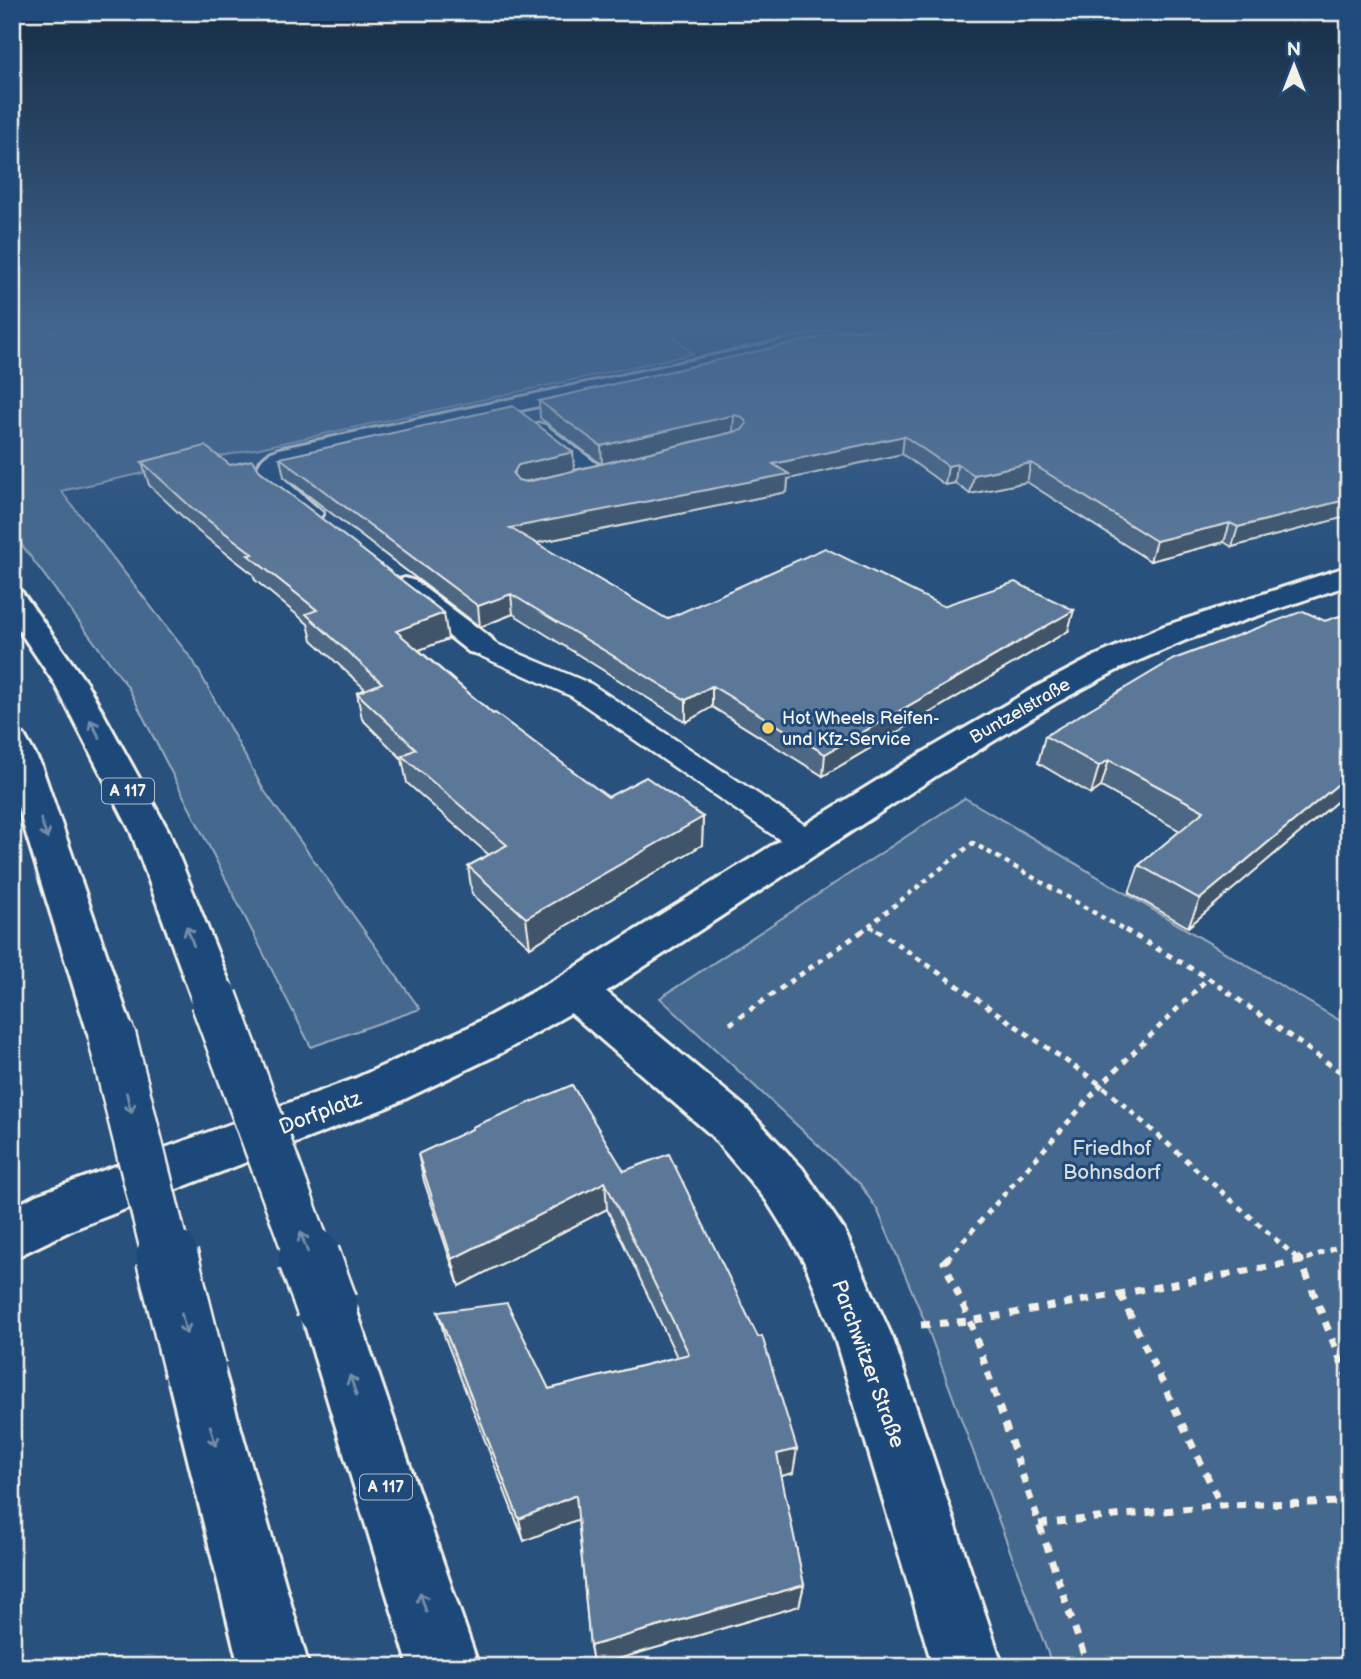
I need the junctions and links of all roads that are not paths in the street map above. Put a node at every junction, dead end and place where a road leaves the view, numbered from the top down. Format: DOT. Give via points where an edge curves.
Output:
graph roads {
  1 [pos="498,409"];
  2 [pos="512,409"];
  3 [pos="647,462"];
  4 [pos="597,474"];
  5 [pos="574,480"];
  6 [pos="330,528"];
  7 [pos="383,570"];
  8 [pos="1349,575"];
  9 [pos="12,598"];
  10 [pos="480,645"];
  11 [pos="12,742"];
  12 [pos="807,843"];
  13 [pos="574,990"];
  14 [pos="27,1221"];
  15 [pos="274,1667"];
  16 [pos="444,1667"];
  17 [pos="968,1667"];
  1 -- 6 [label="main road" via="283,455 269,464 268,475 276,487"];
  2 -- 4 [label="lane"];
  3 -- 4 [label="lane"];
  4 -- 5 [label="lane"];
  7 -- 10 [label="main road"];
  8 -- 12 [label="main road, Buntzelstraße" via="1175,633 1108,662 923,768"];
  16 -- 9 [label="main road, A 117, one-way, bridge" via="327,1306 150,832 71,684"];
  10 -- 12 [label="lane" via="581,690"];
  11 -- 15 [label="main road, one-way, bridge" via="112,1037"];
  12 -- 13 [label="main road, Buntzelstraße"];
  13 -- 14 [label="main road, Dorfplatz" via="485,1040 371,1093"];
  13 -- 17 [label="main road, Parchwitzer Straße" via="728,1121 784,1184 825,1247 864,1339"];
}
